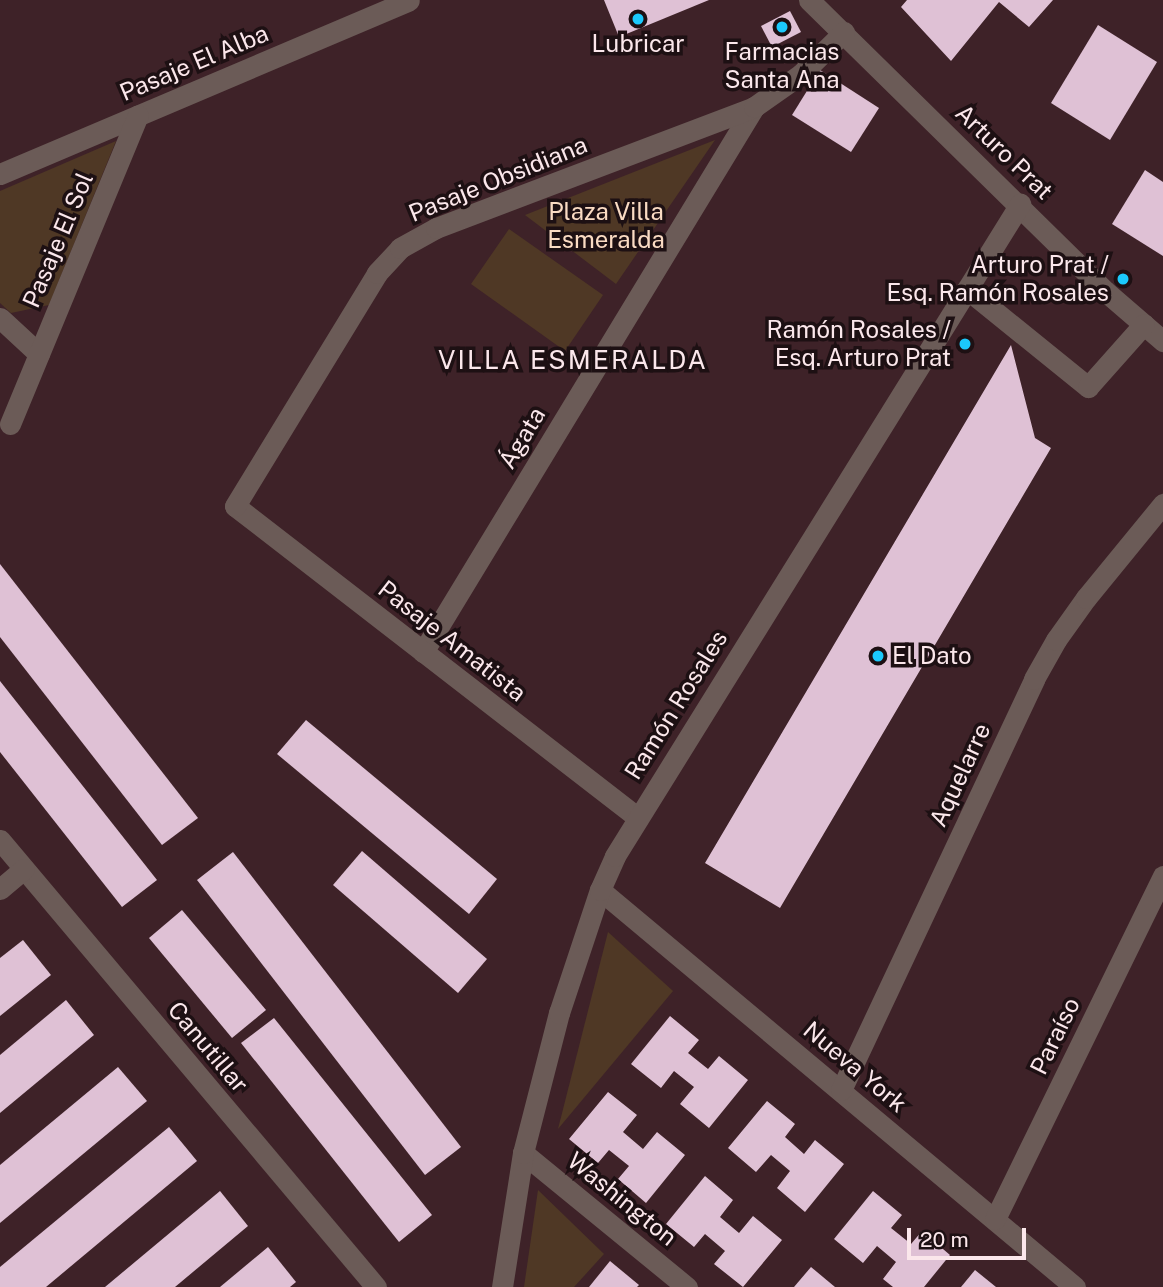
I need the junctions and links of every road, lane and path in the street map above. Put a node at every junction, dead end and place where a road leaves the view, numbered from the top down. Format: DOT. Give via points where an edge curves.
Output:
graph roads {
  1 [pos="409,0"];
  2 [pos="809,0"];
  3 [pos="844,32"];
  4 [pos="754,107"];
  5 [pos="138,115"];
  6 [pos="0,174"];
  7 [pos="1020,204"];
  8 [pos="967,289"];
  9 [pos="0,318"];
  10 [pos="1144,324"];
  11 [pos="1163,341"];
  12 [pos="39,354"];
  13 [pos="10,424"];
  14 [pos="1163,504"];
  15 [pos="234,506"];
  16 [pos="423,652"];
  17 [pos="637,817"];
  18 [pos="0,840"];
  19 [pos="24,869"];
  20 [pos="1163,876"];
  21 [pos="0,889"];
  22 [pos="600,890"];
  23 [pos="841,1090"];
  24 [pos="523,1153"];
  25 [pos="995,1219"];
  26 [pos="376,1287"];
  27 [pos="502,1287"];
  28 [pos="687,1287"];
  29 [pos="1075,1287"];
  1 -- 5 [label="street, Pasaje El Alba"];
  2 -- 3 [label="street, Arturo Prat"];
  3 -- 4 [label="street, Pasaje Obsidiana" via="802,74"];
  3 -- 7 [label="street, Arturo Prat"];
  4 -- 15 [label="street, Pasaje Obsidiana" via="436,228 400,248 377,273"];
  4 -- 16 [label="street, Ágata"];
  5 -- 6 [label="street, Pasaje El Alba"];
  5 -- 12 [label="street, Pasaje El Sol"];
  7 -- 8 [label="street, Ramón Rosales"];
  7 -- 10 [label="street, Arturo Prat"];
  8 -- 10 [label="street" via="1088,387"];
  8 -- 17 [label="street, Ramón Rosales"];
  9 -- 12 [label="street"];
  10 -- 11 [label="street, Arturo Prat"];
  12 -- 13 [label="street, Pasaje El Sol"];
  14 -- 23 [label="street, Aquelarre" via="1086,598 1034,679"];
  15 -- 16 [label="street, Pasaje Amatista"];
  16 -- 17 [label="street, Pasaje Amatista"];
  17 -- 22 [label="street, Ramón Rosales"];
  18 -- 19 [label="street, Canutillar"];
  19 -- 21 [label="street"];
  19 -- 26 [label="street, Canutillar"];
  20 -- 25 [label="street, Paraíso"];
  22 -- 23 [label="street, Nueva York"];
  22 -- 24 [label="street, Ramón Rosales" via="559,1013"];
  23 -- 25 [label="street, Nueva York"];
  24 -- 27 [label="street, Ramón Rosales"];
  24 -- 28 [label="street, Washington"];
  25 -- 29 [label="street, Nueva York"];
}
